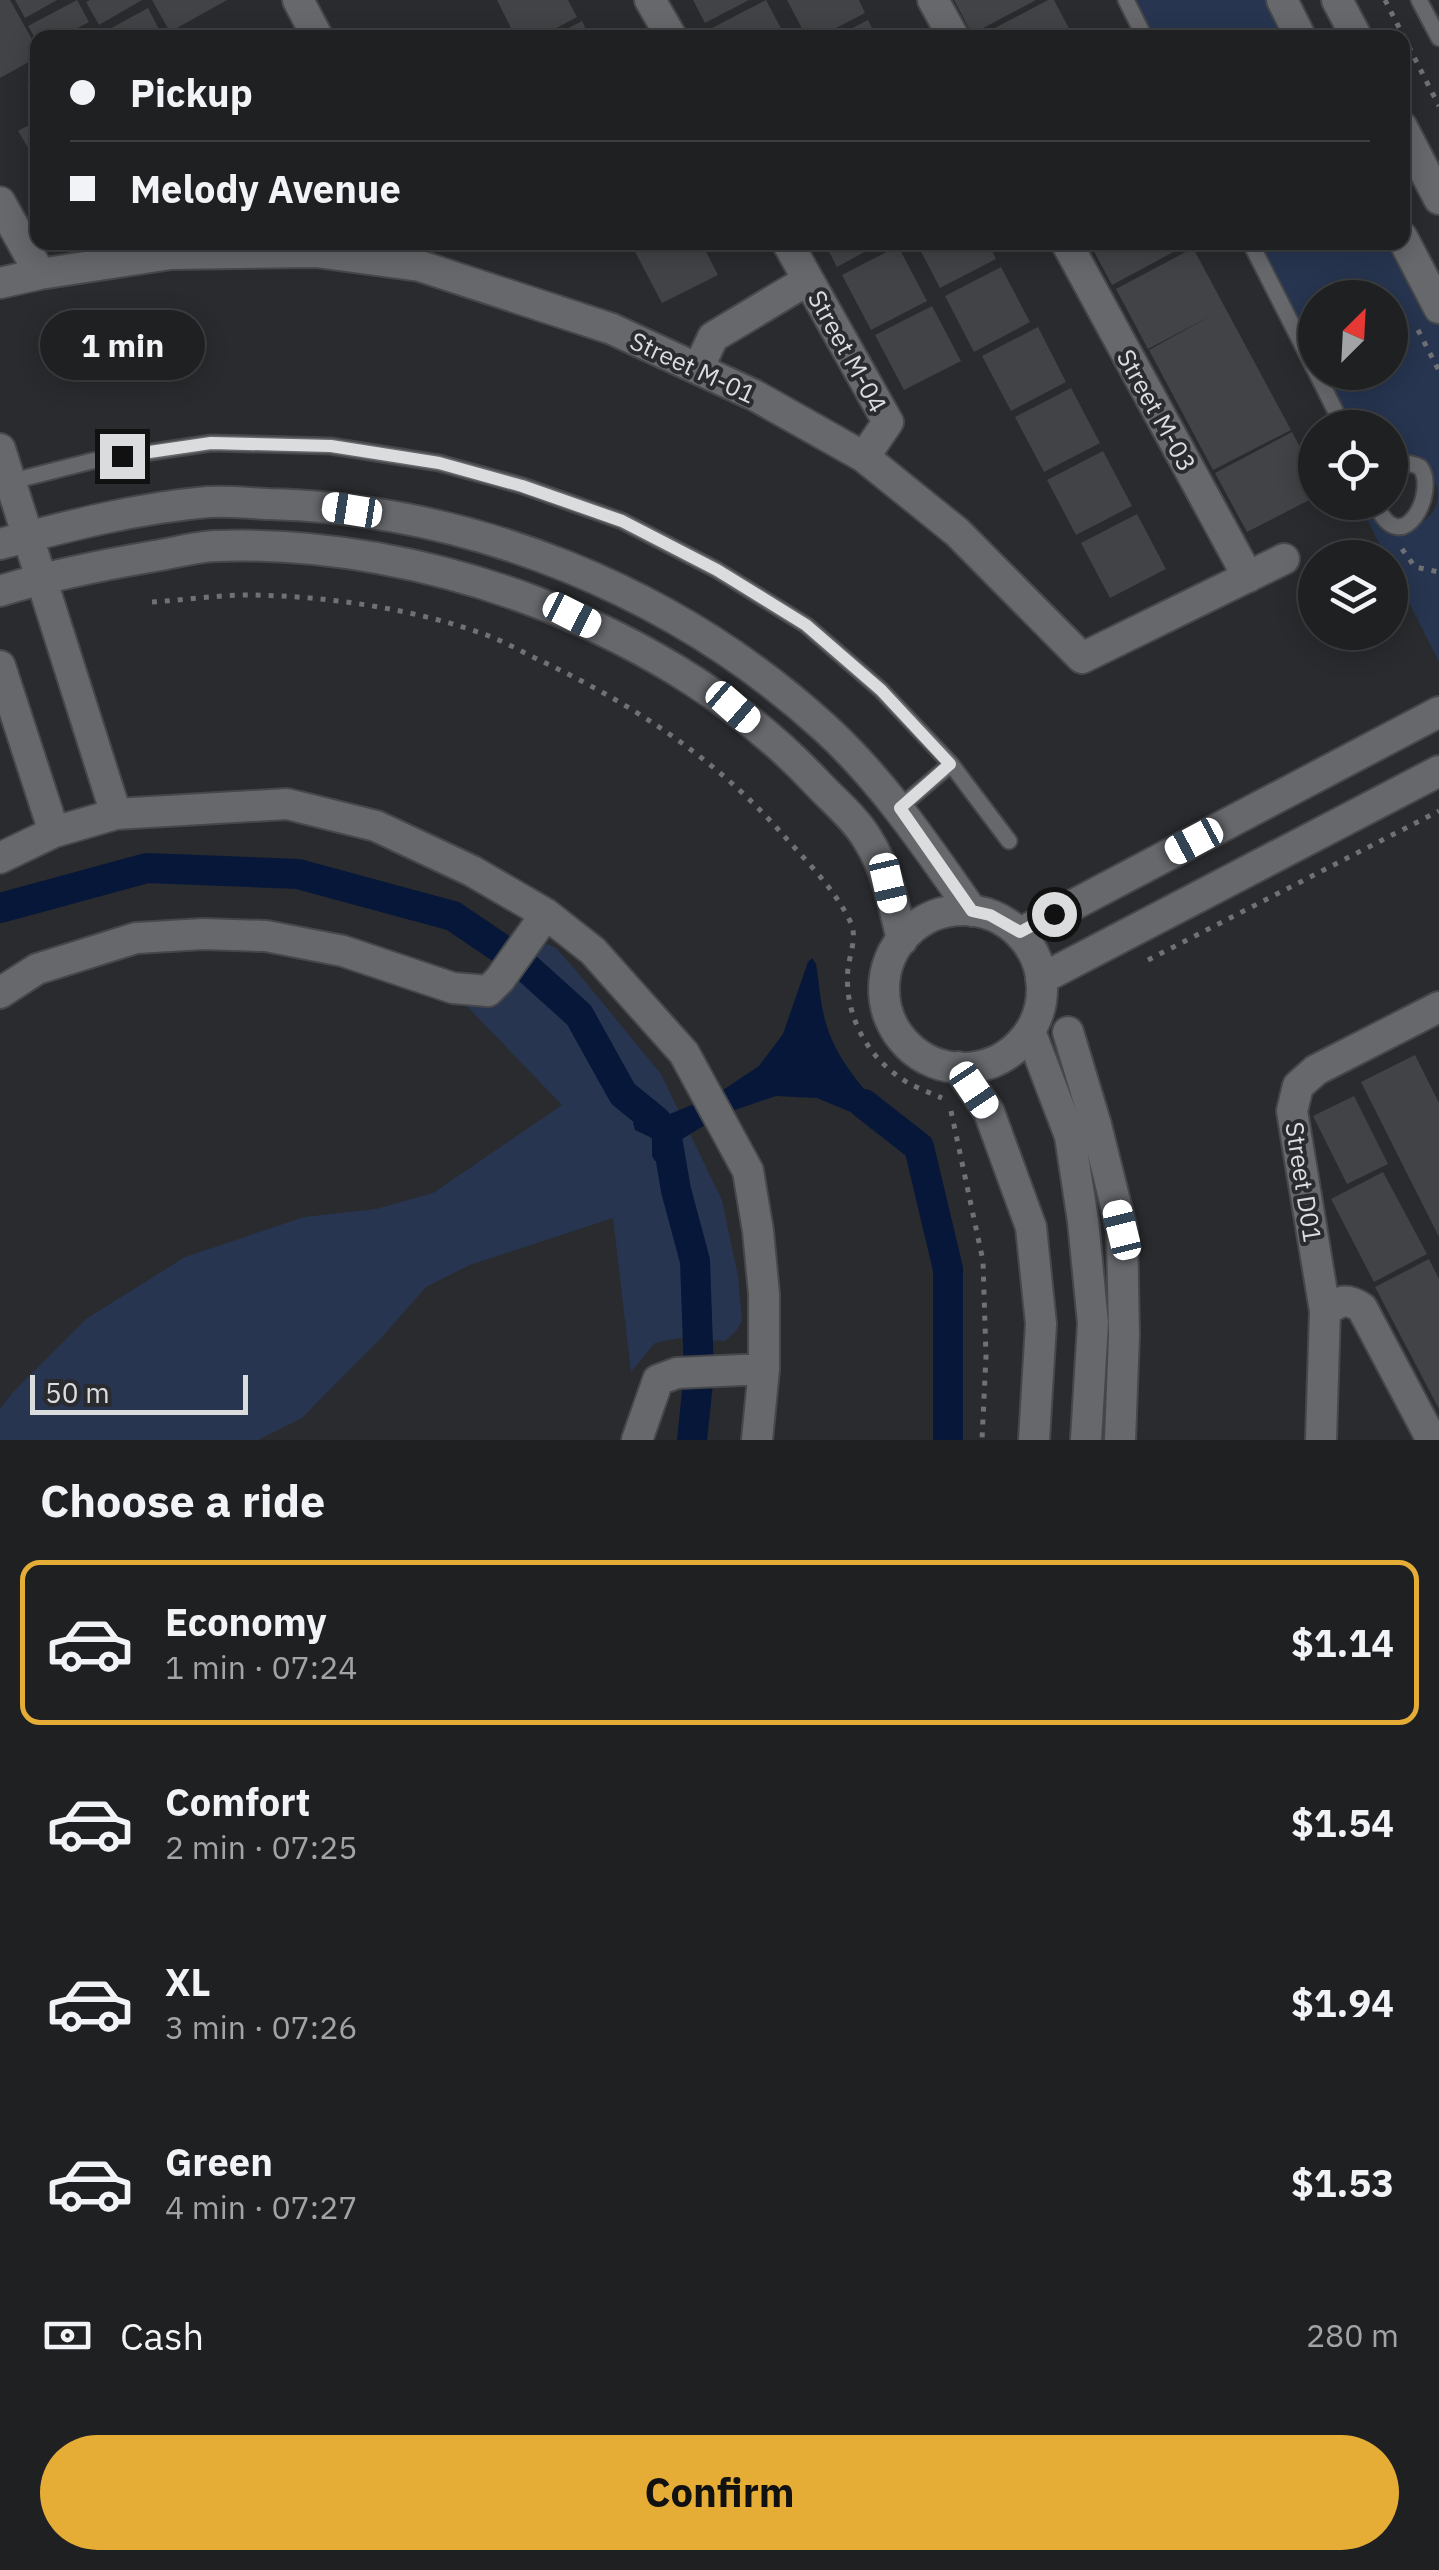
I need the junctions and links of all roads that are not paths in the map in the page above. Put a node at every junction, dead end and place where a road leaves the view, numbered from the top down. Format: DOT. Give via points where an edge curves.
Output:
graph roads {
  1 [pos="298,0"];
  2 [pos="650,0"];
  3 [pos="934,0"];
  4 [pos="1126,0"];
  5 [pos="1282,0"];
  6 [pos="1338,0"];
  7 [pos="1420,0"];
  8 [pos="1435,20"];
  9 [pos="314,30"];
  10 [pos="667,30"];
  11 [pos="950,30"];
  12 [pos="1141,30"];
  13 [pos="1297,30"];
  14 [pos="1352,30"];
  15 [pos="1439,38"];
  16 [pos="1410,142"];
  17 [pos="1439,198"];
  18 [pos="0,202"];
  19 [pos="791,250"];
  20 [pos="1070,250"];
  21 [pos="1254,250"];
  22 [pos="1409,250"];
  23 [pos="421,254"];
  24 [pos="40,274"];
  25 [pos="808,280"];
  26 [pos="0,284"];
  27 [pos="1439,308"];
  28 [pos="1298,336"];
  29 [pos="699,368"];
  30 [pos="0,449"];
  31 [pos="864,457"];
  32 [pos="1408,463"];
  33 [pos="5,483"];
  34 [pos="1389,520"];
  35 [pos="14,541"];
  36 [pos="1284,559"];
  37 [pos="1248,577"];
  38 [pos="40,578"];
  39 [pos="0,591"];
  40 [pos="0,666"];
  41 [pos="1439,712"];
  42 [pos="950,764"];
  43 [pos="1439,771"];
  44 [pos="900,808"];
  45 [pos="116,814"];
  46 [pos="54,832"];
  47 [pos="1009,841"];
  48 [pos="0,858"];
  49 [pos="972,911"];
  50 [pos="538,926"];
  51 [pos="1020,932"];
  52 [pos="902,940"];
  53 [pos="1042,979"];
  54 [pos="0,993"];
  55 [pos="1439,1007"];
  56 [pos="1030,1031"];
  57 [pos="1068,1032"];
  58 [pos="958,1067"];
  59 [pos="1083,1131"];
  60 [pos="1324,1311"];
  61 [pos="764,1369"];
  62 [pos="638,1440"];
  63 [pos="757,1440"];
  64 [pos="1034,1440"];
  65 [pos="1086,1440"];
  66 [pos="1120,1440"];
  67 [pos="1321,1440"];
  68 [pos="1432,1440"];
  1 -- 9 [label="street"];
  2 -- 10 [label="street"];
  3 -- 11 [label="street"];
  4 -- 12 [label="lane"];
  5 -- 13 [label="street"];
  6 -- 14 [label="street"];
  7 -- 8 [label="lane"];
  8 -- 15 [label="lane"];
  16 -- 17 [label="street"];
  18 -- 24 [label="street"];
  19 -- 25 [label="street, Street M-04"];
  20 -- 37 [label="street, Street M-03"];
  21 -- 28 [label="lane"];
  22 -- 27 [label="street"];
  23 -- 24 [label="street, Street M-01" via="170,254"];
  23 -- 29 [label="street, Street M-01"];
  24 -- 26 [label="street, Street M-01"];
  25 -- 29 [label="street" via="713,337"];
  25 -- 31 [label="street, Street M-04" via="888,422"];
  29 -- 31 [label="street, Street M-01"];
  30 -- 33 [label="street"];
  31 -- 37 [label="street, Street M-01" via="957,532 1082,658"];
  32 -- 34 [label="lane" via="1436,483 1433,512 1416,525"];
  33 -- 35 [label="street"];
  33 -- 42 [label="lane" via="92,461 211,443 331,446 439,463 522,486 622,521 806,625 881,690"];
  35 -- 38 [label="street"];
  35 -- 44 [label="street" via="100,518 209,502 319,505 496,542 590,574 759,672 828,730"];
  36 -- 37 [label="street, Street M-01"];
  38 -- 39 [label="street"];
  38 -- 45 [label="street"];
  38 -- 52 [label="street" via="212,546 315,549 410,564 572,615 733,707 797,762 868,838"];
  40 -- 46 [label="street"];
  41 -- 51 [label="street"];
  42 -- 44 [label="lane"];
  42 -- 47 [label="lane"];
  43 -- 53 [label="street"];
  44 -- 49 [label="street"];
  45 -- 46 [label="street"];
  45 -- 50 [label="street" via="287,804 376,826 472,871"];
  46 -- 48 [label="street"];
  49 -- 51 [label="street"];
  49 -- 52 [label="street" via="930,918"];
  50 -- 54 [label="street" via="488,991 453,988 343,951 266,936 203,934 136,938 38,969"];
  50 -- 61 [label="street" via="593,951 684,1053 748,1171 764,1294"];
  51 -- 53 [label="street"];
  52 -- 58 [label="street" via="884,978 893,1026 928,1060"];
  53 -- 56 [label="street"];
  55 -- 60 [label="street, Street D01" via="1316,1070 1298,1086 1292,1111"];
  56 -- 58 [label="street" via="998,1060"];
  56 -- 59 [label="street"];
  57 -- 59 [label="street"];
  58 -- 64 [label="street" via="989,1112 1031,1227 1041,1324"];
  59 -- 65 [label="street" via="1093,1323"];
  59 -- 66 [label="street" via="1122,1230"];
  60 -- 67 [label="street, Street D01"];
  60 -- 68 [label="street" via="1339,1302 1362,1308"];
  61 -- 62 [label="street" via="677,1373 658,1380"];
  61 -- 63 [label="street"];
}
